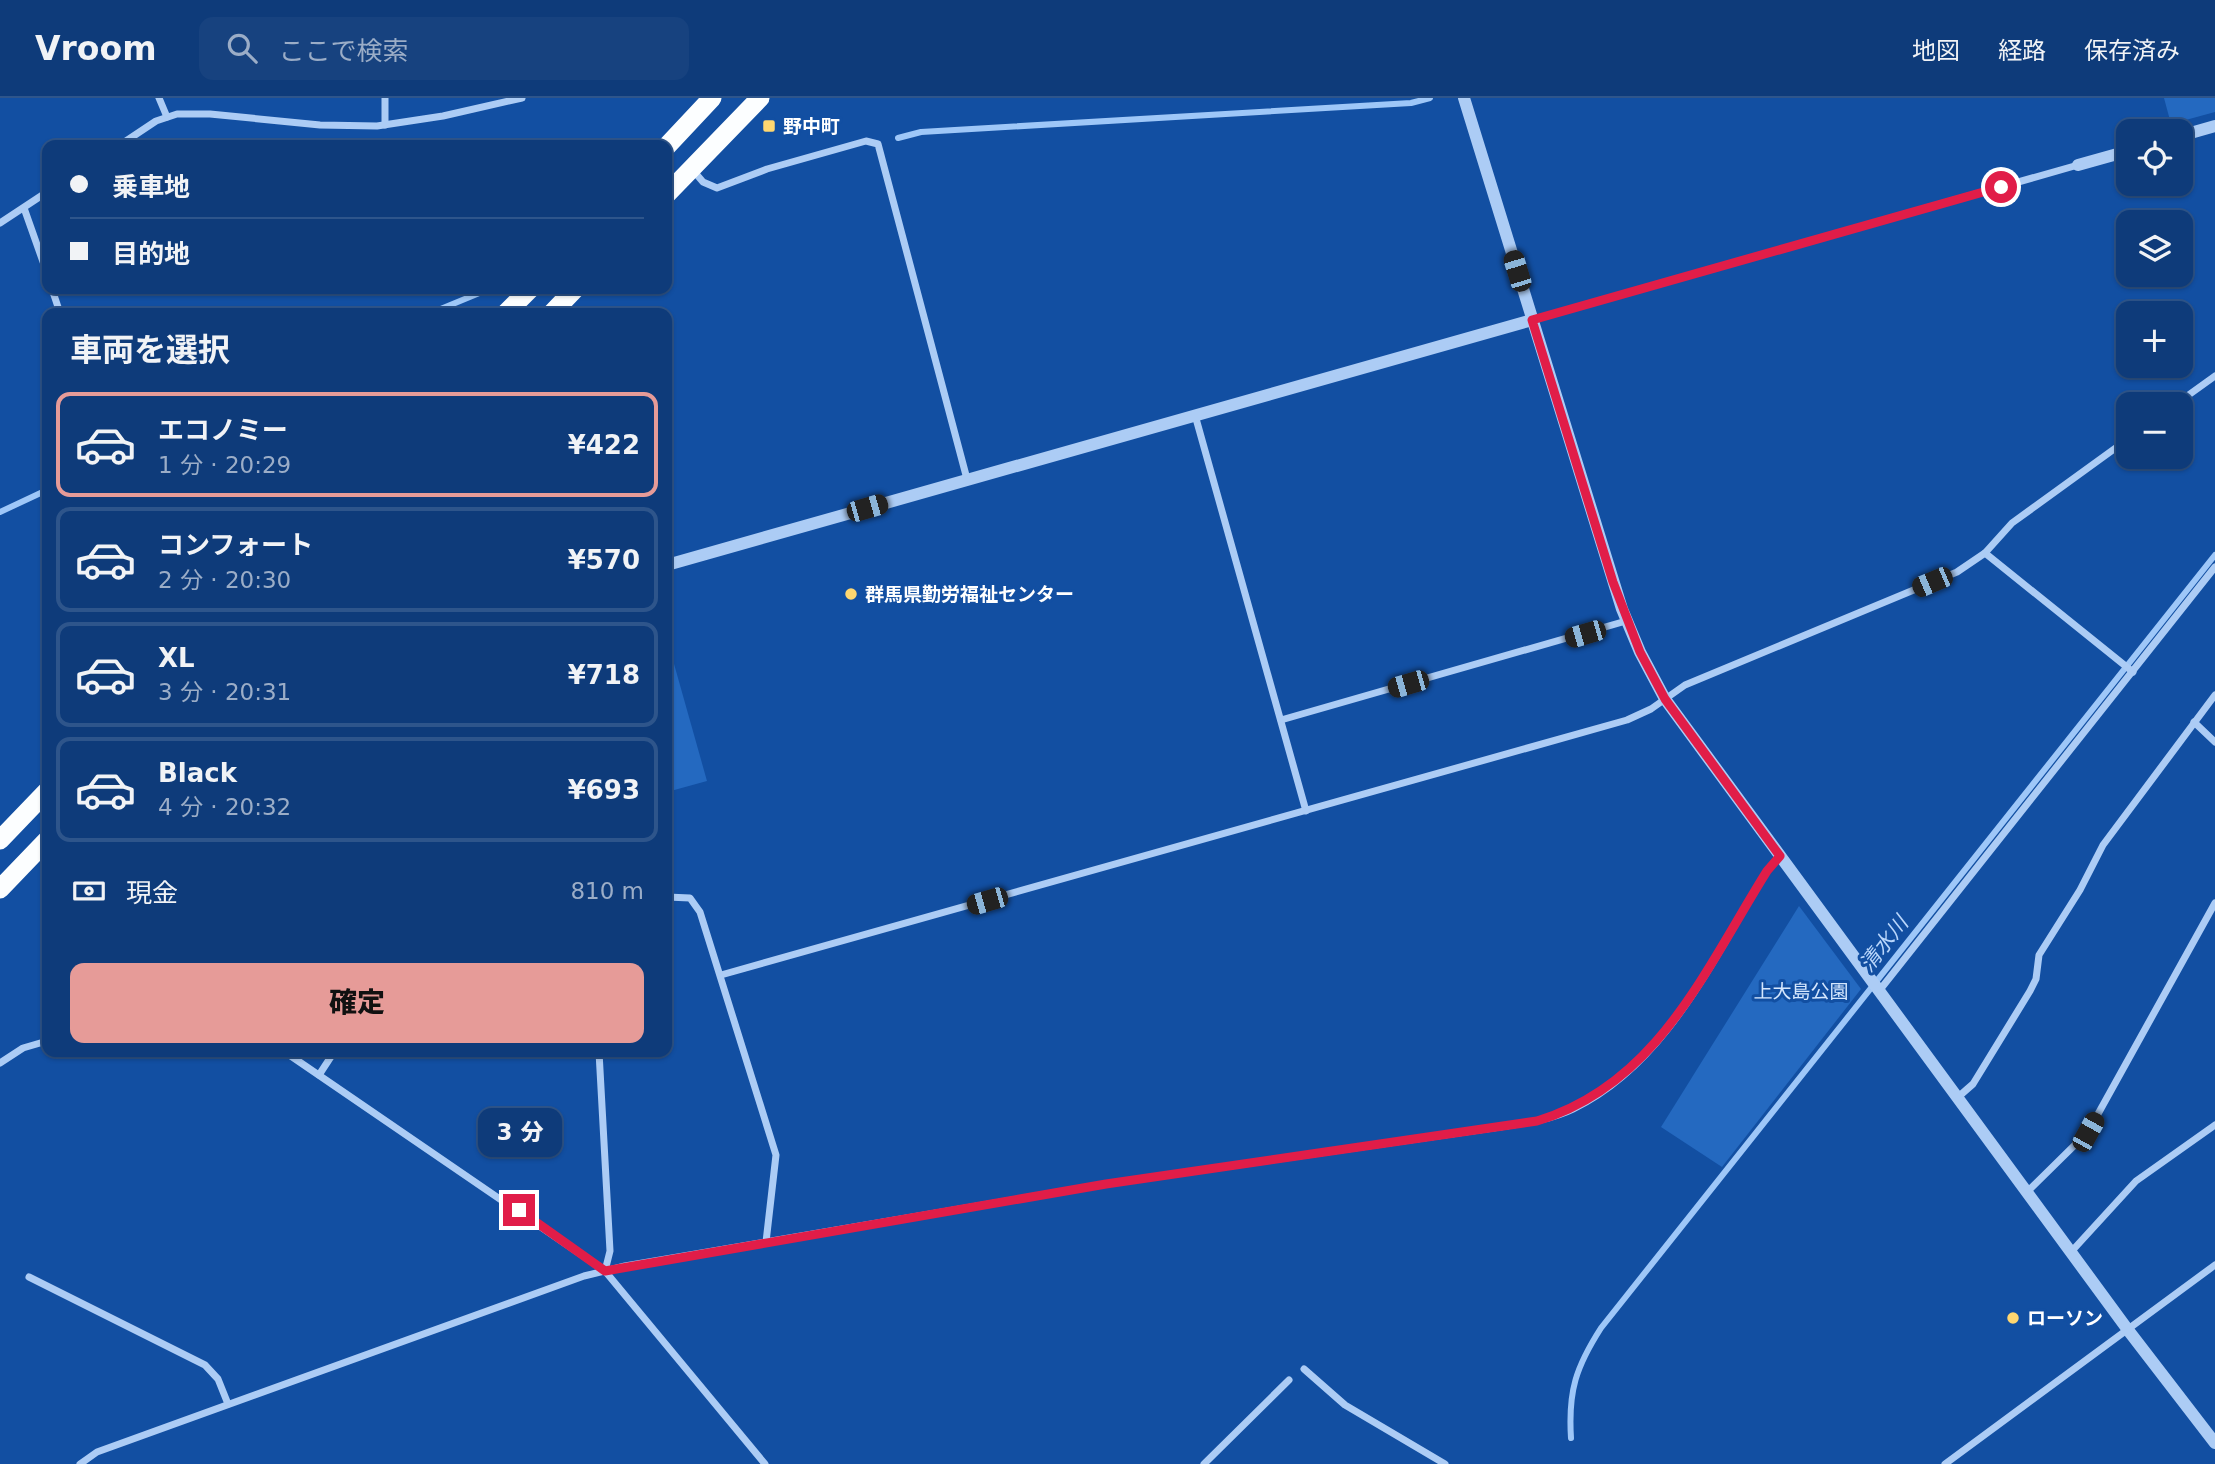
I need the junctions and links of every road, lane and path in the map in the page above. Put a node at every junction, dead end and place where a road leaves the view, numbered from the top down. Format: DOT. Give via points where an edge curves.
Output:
graph roads {
  1 [pos="159,98"];
  2 [pos="385,98"];
  3 [pos="522,98"];
  4 [pos="712,98"];
  5 [pos="760,98"];
  6 [pos="1464,98"];
  7 [pos="167,117"];
  8 [pos="385,125"];
  9 [pos="2215,126"];
  10 [pos="2193,132"];
  11 [pos="128,140"];
  12 [pos="672,141"];
  13 [pos="2116,154"];
  14 [pos="2078,165"];
  15 [pos="692,169"];
  16 [pos="672,189"];
  17 [pos="42,195"];
  18 [pos="23,208"];
  19 [pos="0,223"];
  20 [pos="42,259"];
  21 [pos="525,294"];
  22 [pos="570,294"];
  23 [pos="511,308"];
  24 [pos="556,308"];
  25 [pos="1532,320"];
  26 [pos="2215,376"];
  27 [pos="2193,392"];
  28 [pos="1195,415"];
  29 [pos="2116,448"];
  30 [pos="967,480"];
  31 [pos="1984,552"];
  32 [pos="672,564"];
  33 [pos="2215,567"];
  34 [pos="1626,621"];
  35 [pos="2133,672"];
  36 [pos="2215,695"];
  37 [pos="1665,699"];
  38 [pos="1281,720"];
  39 [pos="2194,722"];
  40 [pos="2215,742"];
  41 [pos="42,797"];
  42 [pos="1306,811"];
  43 [pos="0,840"];
  44 [pos="42,845"];
  45 [pos="1780,856"];
  46 [pos="0,889"];
  47 [pos="672,897"];
  48 [pos="2215,903"];
  49 [pos="721,975"];
  50 [pos="1879,991"];
  51 [pos="42,1042"];
  52 [pos="292,1057"];
  53 [pos="331,1057"];
  54 [pos="598,1057"];
  55 [pos="0,1063"];
  56 [pos="318,1075"];
  57 [pos="1957,1098"];
  58 [pos="2215,1125"];
  59 [pos="2027,1192"];
  60 [pos="766,1242"];
  61 [pos="2071,1252"];
  62 [pos="2215,1265"];
  63 [pos="605,1271"];
  64 [pos="29,1277"];
  65 [pos="2128,1330"];
  66 [pos="1304,1369"];
  67 [pos="1289,1380"];
  68 [pos="228,1404"];
  69 [pos="2215,1443"];
  70 [pos="80,1464"];
  71 [pos="765,1464"];
  72 [pos="1205,1464"];
  73 [pos="1445,1464"];
  74 [pos="1945,1464"];
  1 -- 7 [label="street"];
  2 -- 8 [label="street"];
  3 -- 8 [label="street"];
  4 -- 12 [label="highway"];
  5 -- 15 [label="highway"];
  6 -- 25 [label="street"];
  7 -- 8 [label="street" via="195,114 320,125"];
  7 -- 11 [label="street"];
  9 -- 10 [label="street"];
  13 -- 14 [label="street"];
  14 -- 25 [label="street"];
  15 -- 16 [label="highway"];
  15 -- 30 [label="street" via="703,182 717,188 866,141 877,145"];
  17 -- 18 [label="street"];
  18 -- 19 [label="street"];
  18 -- 20 [label="street"];
  21 -- 23 [label="highway"];
  22 -- 24 [label="highway"];
  25 -- 28 [label="street"];
  25 -- 34 [label="street"];
  26 -- 27 [label="street"];
  28 -- 30 [label="street"];
  28 -- 38 [label="street"];
  29 -- 31 [label="street" via="2012,523"];
  30 -- 32 [label="street"];
  31 -- 35 [label="street"];
  31 -- 37 [label="street" via="1956,572 1685,685"];
  33 -- 35 [label="street"];
  34 -- 37 [label="street"];
  34 -- 38 [label="street"];
  35 -- 50 [label="street"];
  36 -- 39 [label="street"];
  37 -- 42 [label="street" via="1627,720"];
  37 -- 45 [label="street"];
  38 -- 42 [label="street"];
  39 -- 40 [label="street"];
  39 -- 57 [label="street" via="2103,845 2039,955 2030,991 1973,1084"];
  41 -- 43 [label="highway"];
  42 -- 49 [label="street"];
  44 -- 46 [label="highway"];
  45 -- 50 [label="street"];
  45 -- 60 [label="street" via="1659,1041 1611,1085 1558,1115"];
  47 -- 49 [label="street" via="694,901"];
  48 -- 59 [label="street" via="2088,1132"];
  49 -- 60 [label="street" via="776,1156"];
  50 -- 57 [label="street"];
  51 -- 55 [label="street"];
  52 -- 56 [label="street"];
  53 -- 56 [label="street"];
  54 -- 63 [label="street" via="610,1251"];
  56 -- 63 [label="street"];
  57 -- 59 [label="street"];
  58 -- 61 [label="street" via="2136,1181"];
  59 -- 61 [label="street"];
  60 -- 63 [label="street"];
  61 -- 65 [label="street"];
  62 -- 65 [label="street"];
  63 -- 68 [label="street"];
  63 -- 71 [label="street"];
  64 -- 68 [label="street" via="205,1365 218,1378"];
  65 -- 69 [label="street"];
  65 -- 74 [label="street"];
  66 -- 73 [label="street" via="1345,1405"];
  67 -- 72 [label="street"];
  68 -- 70 [label="street" via="97,1452"];
}
